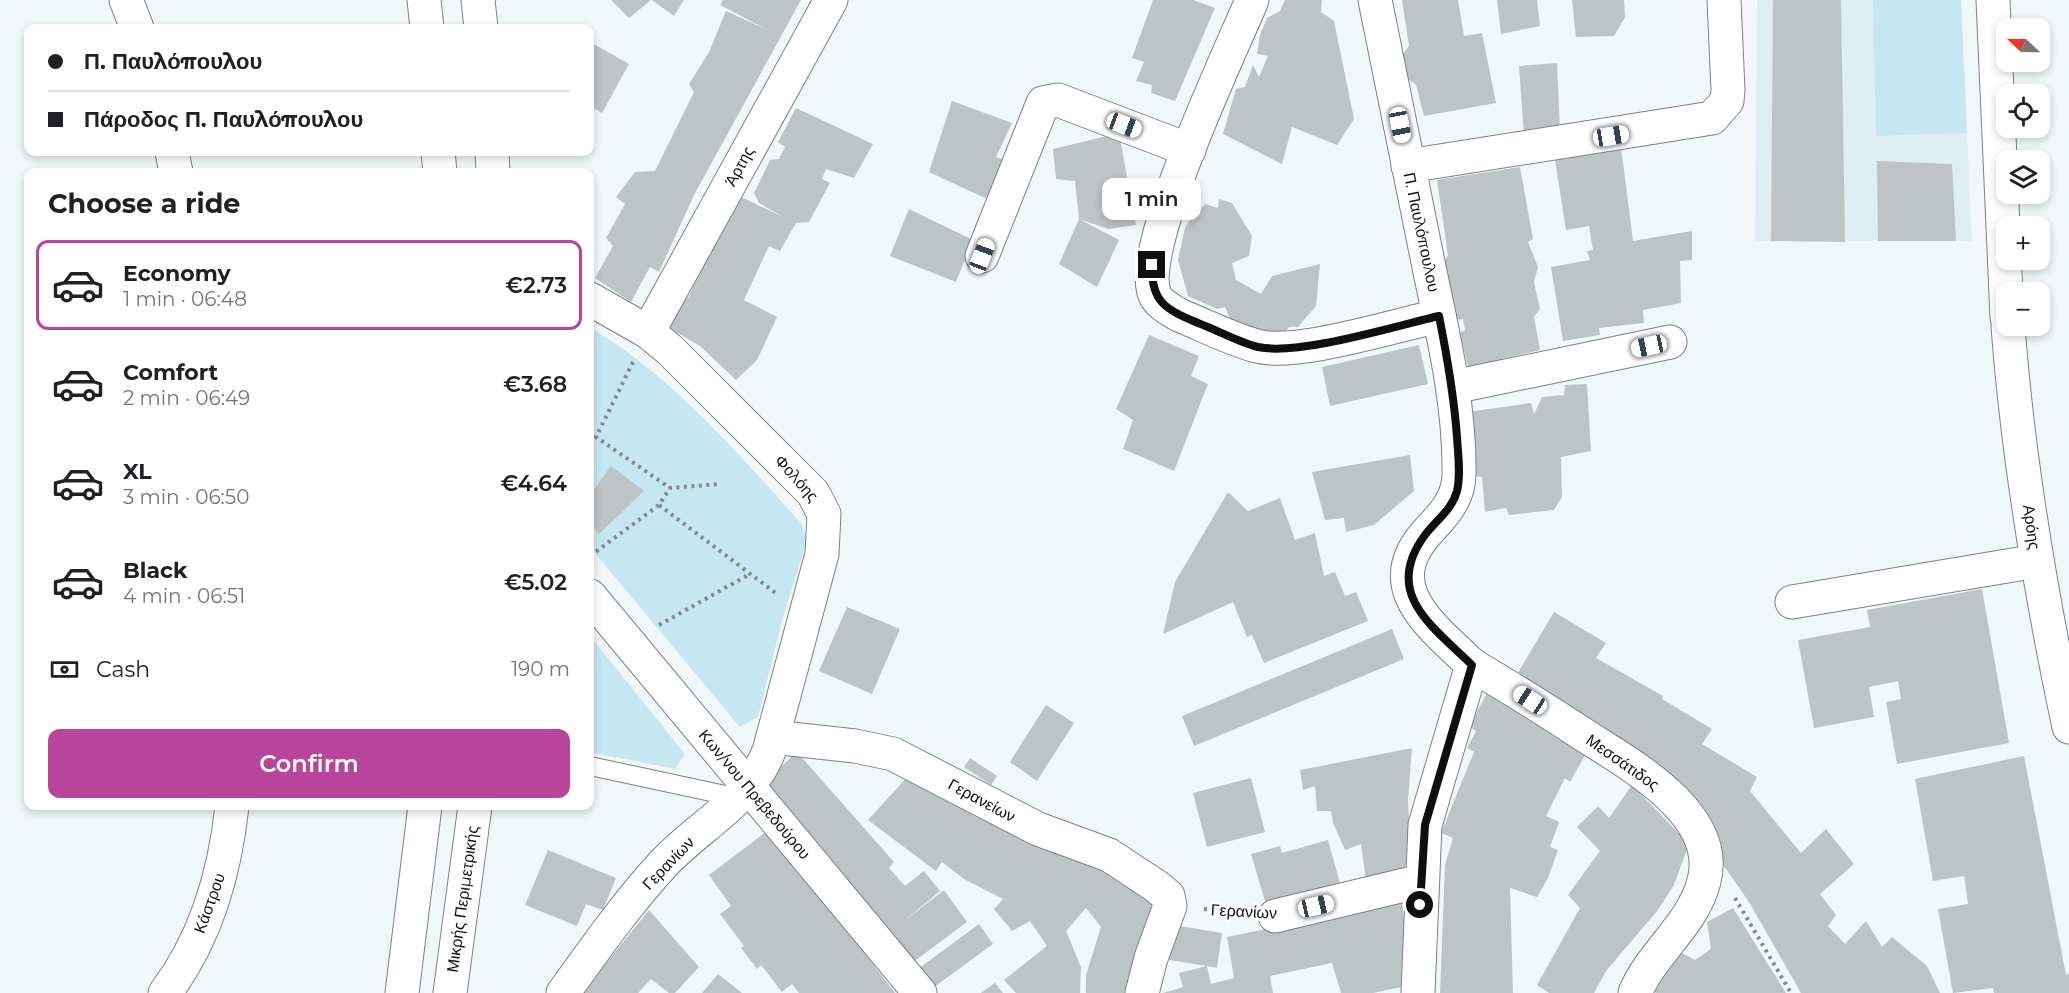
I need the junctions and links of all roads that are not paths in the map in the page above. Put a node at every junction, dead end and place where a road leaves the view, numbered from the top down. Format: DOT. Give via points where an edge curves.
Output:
graph roads {
  1 [pos="126,0"];
  2 [pos="424,0"];
  3 [pos="478,0"];
  4 [pos="831,0"];
  5 [pos="1252,0"];
  6 [pos="1375,0"];
  7 [pos="1724,0"];
  8 [pos="1993,0"];
  9 [pos="135,24"];
  10 [pos="427,24"];
  11 [pos="481,24"];
  12 [pos="1190,150"];
  13 [pos="1408,166"];
  14 [pos="982,256"];
  15 [pos="2005,282"];
  16 [pos="594,300"];
  17 [pos="1439,316"];
  18 [pos="648,332"];
  19 [pos="2009,336"];
  20 [pos="1670,342"];
  21 [pos="1453,387"];
  22 [pos="2037,561"];
  23 [pos="594,601"];
  24 [pos="1792,602"];
  25 [pos="2059,634"];
  26 [pos="1472,665"];
  27 [pos="2069,728"];
  28 [pos="773,737"];
  29 [pos="594,767"];
  30 [pos="744,793"];
  31 [pos="231,810"];
  32 [pos="425,810"];
  33 [pos="474,810"];
  34 [pos="1421,881"];
  35 [pos="1275,916"];
  36 [pos="165,993"];
  37 [pos="402,993"];
  38 [pos="450,993"];
  39 [pos="563,993"];
  40 [pos="920,993"];
  41 [pos="1142,993"];
  42 [pos="1418,993"];
  43 [pos="1635,993"];
  1 -- 9 [label="street"];
  2 -- 10 [label="street"];
  3 -- 11 [label="street"];
  4 -- 18 [label="street, Άρτης"];
  5 -- 12 [label="street"];
  6 -- 13 [label="street, Π. Παυλόπουλου"];
  7 -- 13 [label="street" via="1727,101 1713,118"];
  8 -- 15 [label="street"];
  12 -- 14 [label="street" via="1058,100 1043,103"];
  12 -- 17 [label="street" via="1166,212 1152,265 1155,296 1167,308 1257,347 1277,349"];
  13 -- 17 [label="street, Π. Παυλόπουλου"];
  16 -- 18 [label="street, Φολόης"];
  17 -- 21 [label="street, Π. Παυλόπουλου"];
  18 -- 28 [label="street, Φολόης" via="696,373 818,500 825,525 823,547"];
  19 -- 22 [label="street, Αρόης"];
  20 -- 21 [label="street"];
  21 -- 26 [label="street, Π. Παυλόπουλου" via="1460,475 1456,493 1449,509 1413,552 1407,573 1409,594 1424,619"];
  22 -- 24 [label="street"];
  22 -- 25 [label="street, Αρόης"];
  23 -- 30 [label="street, Κων/νου Πρεβεδούρου"];
  25 -- 27 [label="street, Αρόης"];
  26 -- 34 [label="street" via="1425,825"];
  26 -- 43 [label="street, Μεσσάτιδος" via="1648,777 1690,819 1706,853 1705,880 1692,909"];
  28 -- 30 [label="street, Γερανίων" via="766,759"];
  28 -- 41 [label="street, Γερανείων" via="893,754 1038,828 1109,855 1156,886 1168,896 1170,906"];
  29 -- 30 [label="lane"];
  30 -- 39 [label="street, Γερανίων" via="665,863"];
  30 -- 40 [label="street, Κων/νου Πρεβεδούρου"];
  31 -- 36 [label="street, Κάστρου" via="224,863 202,928"];
  32 -- 37 [label="street"];
  33 -- 38 [label="street, Μικρής Περιμετρικής"];
  34 -- 35 [label="street, Γερανίων"];
  34 -- 42 [label="street"];
}
